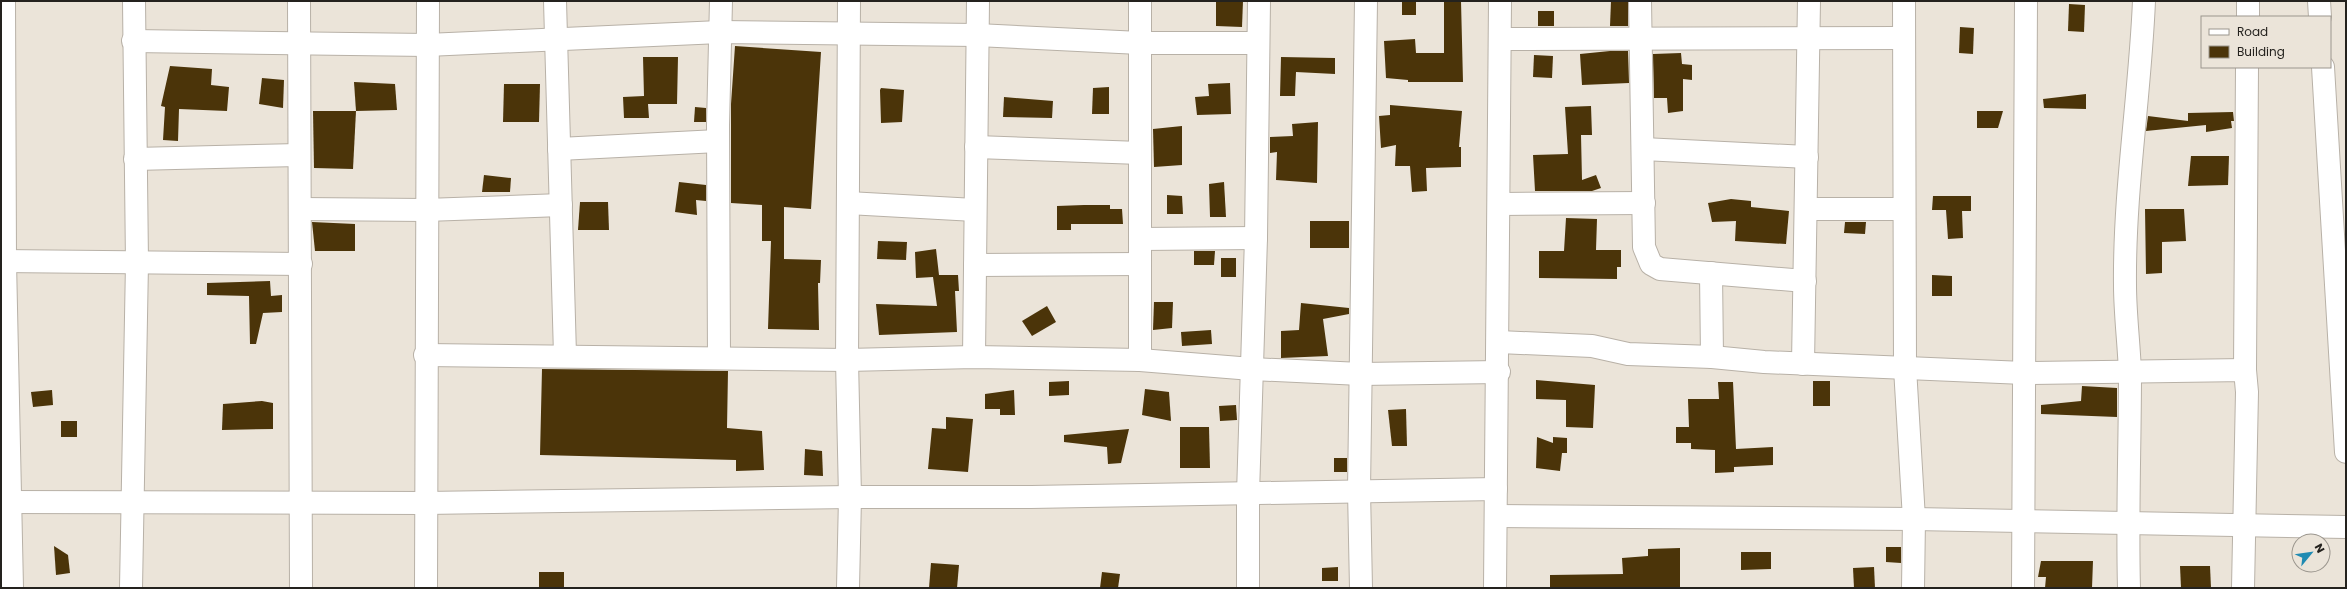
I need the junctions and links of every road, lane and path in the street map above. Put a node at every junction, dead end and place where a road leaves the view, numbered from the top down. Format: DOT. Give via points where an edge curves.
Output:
graph roads {
  1 [pos="4,1"];
  2 [pos="134,1"];
  3 [pos="298,1"];
  4 [pos="428,1"];
  5 [pos="555,1"];
  6 [pos="722,1"];
  7 [pos="849,1"];
  8 [pos="978,1"];
  9 [pos="1140,1"];
  10 [pos="1259,1"];
  11 [pos="1366,1"];
  12 [pos="1500,1"];
  13 [pos="1640,1"];
  14 [pos="1808,1"];
  15 [pos="1904,1"];
  16 [pos="2026,1"];
  17 [pos="2144,1"];
  18 [pos="2248,1"];
  19 [pos="2319,1"];
  20 [pos="2248,16"];
  21 [pos="2320,16"];
  22 [pos="720,32"];
  23 [pos="849,33"];
  24 [pos="977,35"];
  25 [pos="556,38"];
  26 [pos="1808,38"];
  27 [pos="1904,38"];
  28 [pos="1501,39"];
  29 [pos="1640,40"];
  30 [pos="133,42"];
  31 [pos="1140,43"];
  32 [pos="1257,43"];
  33 [pos="297,44"];
  34 [pos="427,45"];
  35 [pos="2248,68"];
  36 [pos="2323,68"];
  37 [pos="718,141"];
  38 [pos="976,147"];
  39 [pos="559,149"];
  40 [pos="1643,149"];
  41 [pos="1140,153"];
  42 [pos="299,155"];
  43 [pos="1807,157"];
  44 [pos="135,159"];
  45 [pos="848,203"];
  46 [pos="1644,203"];
  47 [pos="1500,204"];
  48 [pos="561,205"];
  49 [pos="300,209"];
  50 [pos="1806,209"];
  51 [pos="1904,209"];
  52 [pos="426,210"];
  53 [pos="975,210"];
  54 [pos="1256,238"];
  55 [pos="1140,239"];
  56 [pos="3,261"];
  57 [pos="137,263"];
  58 [pos="301,264"];
  59 [pos="975,264"];
  60 [pos="1140,264"];
  61 [pos="1711,273"];
  62 [pos="1805,281"];
  63 [pos="1499,342"];
  64 [pos="425,355"];
  65 [pos="565,355"];
  66 [pos="974,357"];
  67 [pos="1712,357"];
  68 [pos="720,358"];
  69 [pos="847,360"];
  70 [pos="1140,360"];
  71 [pos="1803,364"];
  72 [pos="1905,368"];
  73 [pos="1252,369"];
  74 [pos="2245,370"];
  75 [pos="2130,371"];
  76 [pos="1498,372"];
  77 [pos="2024,373"];
  78 [pos="1361,374"];
  79 [pos="5,389"];
  80 [pos="2346,452"];
  81 [pos="1496,489"];
  82 [pos="1359,490"];
  83 [pos="1248,494"];
  84 [pos="850,497"];
  85 [pos="132,501"];
  86 [pos="6,502"];
  87 [pos="301,502"];
  88 [pos="425,502"];
  89 [pos="1496,516"];
  90 [pos="1914,519"];
  91 [pos="2023,522"];
  92 [pos="2127,524"];
  93 [pos="2243,525"];
  94 [pos="2346,527"];
  95 [pos="12,588"];
  96 [pos="132,588"];
  97 [pos="301,588"];
  98 [pos="426,588"];
  99 [pos="848,588"];
  100 [pos="1248,588"];
  101 [pos="1361,588"];
  102 [pos="1495,588"];
  103 [pos="1913,588"];
  104 [pos="2023,588"];
  105 [pos="2129,588"];
  106 [pos="2243,588"];
  1 -- 56 [label="street"];
  2 -- 30 [label="street"];
  3 -- 33 [label="street"];
  4 -- 34 [label="street"];
  5 -- 25 [label="street"];
  6 -- 22 [label="street"];
  7 -- 23 [label="street"];
  8 -- 24 [label="street"];
  9 -- 31 [label="street"];
  10 -- 32 [label="street"];
  11 -- 78 [label="street"];
  12 -- 28 [label="street"];
  13 -- 29 [label="street"];
  14 -- 26 [label="street"];
  15 -- 27 [label="street"];
  16 -- 77 [label="street"];
  17 -- 75 [label="street" via="2125,285"];
  18 -- 20 [label="street"];
  19 -- 21 [label="street"];
  22 -- 23 [label="street"];
  22 -- 25 [label="street"];
  22 -- 37 [label="street"];
  23 -- 24 [label="street"];
  23 -- 45 [label="street"];
  24 -- 31 [label="street"];
  24 -- 38 [label="street"];
  25 -- 34 [label="street"];
  25 -- 39 [label="street"];
  26 -- 27 [label="street"];
  26 -- 29 [label="street"];
  26 -- 43 [label="street"];
  27 -- 51 [label="street"];
  28 -- 29 [label="street"];
  28 -- 47 [label="street"];
  29 -- 40 [label="street"];
  30 -- 33 [label="street"];
  30 -- 44 [label="street"];
  31 -- 32 [label="street"];
  31 -- 41 [label="street"];
  32 -- 54 [label="street"];
  33 -- 34 [label="street"];
  33 -- 42 [label="street"];
  34 -- 52 [label="street"];
  35 -- 74 [label="street"];
  36 -- 80 [label="street"];
  37 -- 39 [label="street"];
  37 -- 68 [label="street"];
  38 -- 41 [label="street"];
  38 -- 53 [label="street"];
  39 -- 48 [label="street"];
  40 -- 43 [label="street"];
  40 -- 46 [label="street"];
  41 -- 55 [label="street"];
  42 -- 44 [label="street"];
  42 -- 49 [label="street"];
  43 -- 50 [label="street"];
  44 -- 57 [label="street"];
  45 -- 53 [label="street"];
  45 -- 69 [label="street"];
  46 -- 47 [label="street"];
  46 -- 61 [label="street" via="1644,247 1651,264 1660,269"];
  47 -- 63 [label="street"];
  48 -- 52 [label="street"];
  48 -- 65 [label="street"];
  49 -- 52 [label="street"];
  49 -- 58 [label="street"];
  50 -- 51 [label="street"];
  50 -- 62 [label="street"];
  51 -- 72 [label="street"];
  52 -- 64 [label="street"];
  53 -- 59 [label="street"];
  54 -- 55 [label="street"];
  54 -- 73 [label="street"];
  55 -- 60 [label="street"];
  56 -- 57 [label="street"];
  56 -- 79 [label="street"];
  57 -- 58 [label="street"];
  57 -- 85 [label="street"];
  58 -- 87 [label="street"];
  59 -- 60 [label="street"];
  59 -- 66 [label="street"];
  60 -- 70 [label="street"];
  61 -- 62 [label="street"];
  61 -- 67 [label="street"];
  62 -- 71 [label="street"];
  63 -- 67 [label="street" via="1592,346 1628,354"];
  63 -- 76 [label="street"];
  64 -- 65 [label="street"];
  64 -- 88 [label="street"];
  65 -- 68 [label="street"];
  66 -- 69 [label="street"];
  66 -- 70 [label="street"];
  67 -- 71 [label="street"];
  68 -- 69 [label="street"];
  69 -- 84 [label="street"];
  70 -- 73 [label="street"];
  71 -- 72 [label="street"];
  72 -- 77 [label="street"];
  72 -- 90 [label="street"];
  73 -- 78 [label="street"];
  73 -- 83 [label="street"];
  74 -- 75 [label="street"];
  74 -- 93 [label="street" via="2247,392"];
  75 -- 77 [label="street"];
  75 -- 92 [label="street"];
  76 -- 78 [label="street"];
  76 -- 81 [label="street"];
  77 -- 91 [label="street"];
  78 -- 82 [label="street"];
  79 -- 86 [label="street"];
  81 -- 82 [label="street"];
  81 -- 89 [label="street"];
  82 -- 83 [label="street"];
  82 -- 101 [label="street"];
  83 -- 84 [label="street"];
  83 -- 100 [label="street"];
  84 -- 88 [label="street"];
  84 -- 99 [label="street"];
  85 -- 86 [label="street"];
  85 -- 87 [label="street"];
  85 -- 96 [label="street"];
  86 -- 95 [label="street"];
  87 -- 88 [label="street"];
  87 -- 97 [label="street"];
  88 -- 98 [label="street"];
  89 -- 90 [label="street"];
  89 -- 102 [label="street"];
  90 -- 91 [label="street"];
  90 -- 103 [label="street"];
  91 -- 92 [label="street"];
  91 -- 104 [label="street"];
  92 -- 93 [label="street"];
  92 -- 105 [label="street"];
  93 -- 94 [label="street"];
  93 -- 106 [label="street"];
}
